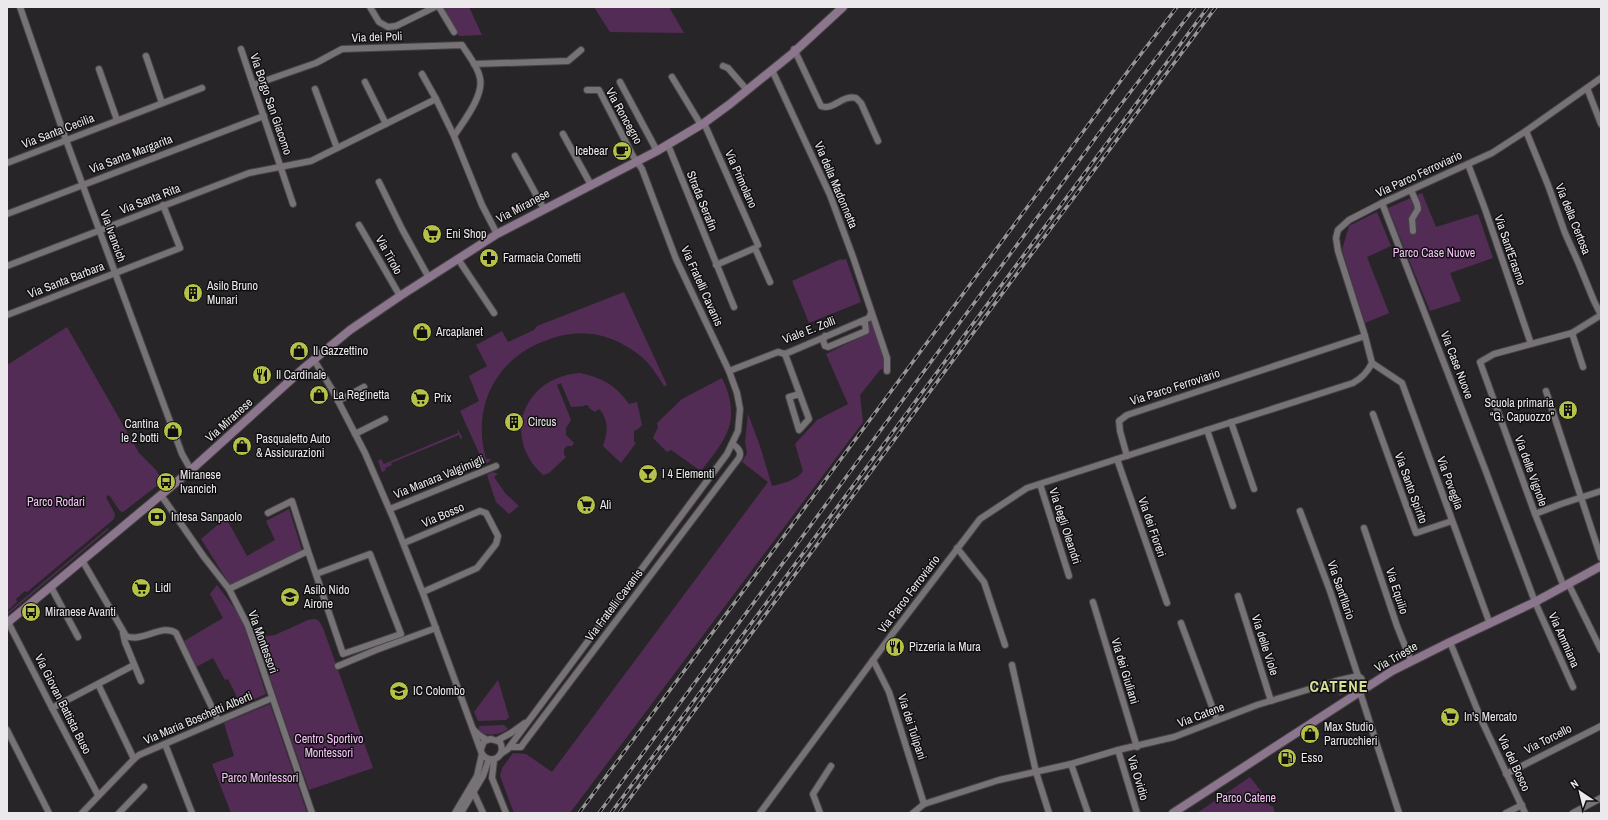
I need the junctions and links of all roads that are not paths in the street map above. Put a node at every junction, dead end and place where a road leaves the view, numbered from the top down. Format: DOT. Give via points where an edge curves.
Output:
graph roads {
  1 [pos="20,7"];
  2 [pos="370,7"];
  3 [pos="435,7"];
  4 [pos="439,7"];
  5 [pos="838,7"];
  6 [pos="844,7"];
  7 [pos="454,32"];
  8 [pos="241,49"];
  9 [pos="794,49"];
  10 [pos="581,50"];
  11 [pos="146,56"];
  12 [pos="474,64"];
  13 [pos="723,66"];
  14 [pos="99,69"];
  15 [pos="772,70"];
  16 [pos="422,74"];
  17 [pos="672,77"];
  18 [pos="1601,78"];
  19 [pos="365,82"];
  20 [pos="620,82"];
  21 [pos="253,85"];
  22 [pos="202,88"];
  23 [pos="1587,88"];
  24 [pos="314,89"];
  25 [pos="587,90"];
  26 [pos="747,90"];
  27 [pos="436,99"];
  28 [pos="162,103"];
  29 [pos="264,116"];
  30 [pos="117,120"];
  31 [pos="386,124"];
  32 [pos="702,124"];
  33 [pos="1601,124"];
  34 [pos="1526,131"];
  35 [pos="563,134"];
  36 [pos="454,136"];
  37 [pos="66,140"];
  38 [pos="878,141"];
  39 [pos="668,145"];
  40 [pos="337,148"];
  41 [pos="657,151"];
  42 [pos="515,156"];
  43 [pos="637,161"];
  44 [pos="7,162"];
  45 [pos="1468,164"];
  46 [pos="280,166"];
  47 [pos="379,182"];
  48 [pos="82,184"];
  49 [pos="591,185"];
  50 [pos="1411,190"];
  51 [pos="1382,203"];
  52 [pos="293,204"];
  53 [pos="163,205"];
  54 [pos="544,209"];
  55 [pos="7,214"];
  56 [pos="359,224"];
  57 [pos="99,230"];
  58 [pos="1413,231"];
  59 [pos="497,234"];
  60 [pos="758,244"];
  61 [pos="458,259"];
  62 [pos="716,265"];
  63 [pos="7,266"];
  64 [pos="115,273"];
  65 [pos="429,278"];
  66 [pos="770,282"];
  67 [pos="400,296"];
  68 [pos="734,307"];
  69 [pos="494,313"];
  70 [pos="871,313"];
  71 [pos="7,315"];
  72 [pos="1601,315"];
  73 [pos="860,322"];
  74 [pos="1572,334"];
  75 [pos="825,336"];
  76 [pos="1365,336"];
  77 [pos="1531,344"];
  78 [pos="785,354"];
  79 [pos="314,360"];
  80 [pos="1372,363"];
  81 [pos="1583,367"];
  82 [pos="729,371"];
  83 [pos="887,372"];
  84 [pos="364,387"];
  85 [pos="1546,390"];
  86 [pos="800,394"];
  87 [pos="338,401"];
  88 [pos="1372,414"];
  89 [pos="385,419"];
  90 [pos="1231,422"];
  91 [pos="1207,430"];
  92 [pos="355,434"];
  93 [pos="733,444"];
  94 [pos="727,454"];
  95 [pos="1127,456"];
  96 [pos="1117,459"];
  97 [pos="496,466"];
  98 [pos="732,467"];
  99 [pos="191,470"];
  100 [pos="1040,484"];
  101 [pos="1254,490"];
  102 [pos="1601,491"];
  103 [pos="161,495"];
  104 [pos="1580,498"];
  105 [pos="1233,506"];
  106 [pos="390,509"];
  107 [pos="1300,511"];
  108 [pos="268,513"];
  109 [pos="1535,514"];
  110 [pos="1452,521"];
  111 [pos="1364,528"];
  112 [pos="404,543"];
  113 [pos="957,548"];
  114 [pos="308,551"];
  115 [pos="1601,558"];
  116 [pos="82,560"];
  117 [pos="1601,566"];
  118 [pos="316,574"];
  119 [pos="1069,576"];
  120 [pos="1566,586"];
  121 [pos="51,587"];
  122 [pos="229,589"];
  123 [pos="423,592"];
  124 [pos="1238,596"];
  125 [pos="1093,602"];
  126 [pos="1535,602"];
  127 [pos="1167,603"];
  128 [pos="8,622"];
  129 [pos="1181,623"];
  130 [pos="1490,624"];
  131 [pos="436,628"];
  132 [pos="123,633"];
  133 [pos="78,637"];
  134 [pos="1450,642"];
  135 [pos="1005,644"];
  136 [pos="1601,650"];
  137 [pos="873,660"];
  138 [pos="1411,661"];
  139 [pos="134,665"];
  140 [pos="1012,665"];
  141 [pos="338,666"];
  142 [pos="1358,676"];
  143 [pos="140,681"];
  144 [pos="98,684"];
  145 [pos="1573,687"];
  146 [pos="1363,690"];
  147 [pos="272,698"];
  148 [pos="1271,701"];
  149 [pos="52,708"];
  150 [pos="532,716"];
  151 [pos="218,720"];
  152 [pos="1216,720"];
  153 [pos="1601,726"];
  154 [pos="472,728"];
  155 [pos="7,730"];
  156 [pos="487,740"];
  157 [pos="498,740"];
  158 [pos="165,744"];
  159 [pos="510,747"];
  160 [pos="1137,747"];
  161 [pos="1118,750"];
  162 [pos="481,752"];
  163 [pos="502,753"];
  164 [pos="134,759"];
  165 [pos="491,760"];
  166 [pos="1071,764"];
  167 [pos="832,766"];
  168 [pos="1036,772"];
  169 [pos="1506,774"];
  170 [pos="144,787"];
  171 [pos="472,790"];
  172 [pos="98,795"];
  173 [pos="1601,798"];
  174 [pos="924,804"];
  175 [pos="1522,805"];
  176 [pos="49,813"];
  177 [pos="82,813"];
  178 [pos="119,813"];
  179 [pos="192,813"];
  180 [pos="312,813"];
  181 [pos="455,813"];
  182 [pos="461,813"];
  183 [pos="483,813"];
  184 [pos="506,813"];
  185 [pos="760,813"];
  186 [pos="820,813"];
  187 [pos="913,813"];
  188 [pos="1049,813"];
  189 [pos="1088,813"];
  190 [pos="1137,813"];
  191 [pos="1173,813"];
  192 [pos="1399,813"];
  193 [pos="1506,813"];
  194 [pos="1525,813"];
  195 [pos="1573,813"];
  1 -- 37 [label="street, Via Ivancich"];
  2 -- 3 [label="street" via="379,22 388,27 396,26"];
  4 -- 7 [label="street"];
  5 -- 9 [label="street, Via Miranese"];
  6 -- 9 [label="street, Via Miranese"];
  8 -- 21 [label="street, Via Borgo San Giacomo"];
  9 -- 15 [label="street, Via Miranese"];
  9 -- 38 [label="street" via="821,106 827,108 850,97 856,98 862,103"];
  10 -- 12 [label="street" via="568,61"];
  11 -- 28 [label="street"];
  12 -- 21 [label="street, Via dei Poli" via="462,45 342,49 316,63"];
  12 -- 36 [label="street, Via dei Poli" via="481,79 479,92 474,105"];
  13 -- 26 [label="street" via="728,68"];
  14 -- 30 [label="street"];
  15 -- 26 [label="street, Via Miranese"];
  15 -- 70 [label="street, Via della Madonnetta" via="830,195"];
  16 -- 27 [label="street"];
  17 -- 32 [label="street"];
  18 -- 23 [label="street, Via Parco Ferroviario"];
  19 -- 31 [label="street"];
  20 -- 41 [label="street"];
  21 -- 29 [label="street, Via Borgo San Giacomo"];
  22 -- 28 [label="street, Via Santa Cecilia"];
  23 -- 33 [label="street"];
  23 -- 34 [label="street, Via Parco Ferroviario"];
  24 -- 40 [label="street"];
  25 -- 43 [label="street, Via Roncegno" via="599,90"];
  26 -- 32 [label="street, Via Miranese"];
  27 -- 31 [label="street, Via Borgo San Giacomo"];
  27 -- 36 [label="street"];
  28 -- 30 [label="street, Via Santa Cecilia"];
  29 -- 46 [label="street, Via Borgo San Giacomo"];
  29 -- 48 [label="street, Via Santa Margarita"];
  30 -- 37 [label="street, Via Santa Cecilia"];
  31 -- 40 [label="street, Via Borgo San Giacomo"];
  32 -- 39 [label="street, Via Miranese"];
  32 -- 60 [label="street, Via Primolano"];
  34 -- 45 [label="street, Via Parco Ferroviario"];
  34 -- 72 [label="street, Via della Certosa" via="1565,233"];
  35 -- 49 [label="street"];
  36 -- 59 [label="street" via="482,205"];
  37 -- 44 [label="street, Via Santa Cecilia"];
  37 -- 48 [label="street, Via Ivancich"];
  39 -- 41 [label="street, Via Miranese"];
  39 -- 62 [label="street, Strada Serafin"];
  40 -- 46 [label="street, Via Borgo San Giacomo" via="311,161"];
  41 -- 43 [label="street, Via Miranese"];
  42 -- 54 [label="street"];
  43 -- 49 [label="street, Via Miranese"];
  43 -- 82 [label="street, Via Fratelli Cavanis" via="679,264"];
  45 -- 50 [label="street, Via Parco Ferroviario"];
  45 -- 77 [label="street, Via Sant'Erasmo"];
  46 -- 52 [label="street, Via Borgo San Giacomo"];
  46 -- 53 [label="street, Via Santa Rita" via="249,173"];
  47 -- 65 [label="street"];
  48 -- 55 [label="street, Via Santa Margarita"];
  48 -- 57 [label="street, Via Ivancich"];
  49 -- 54 [label="street, Via Miranese"];
  50 -- 51 [label="street, Via Parco Ferroviario"];
  50 -- 58 [label="street" via="1418,204 1412,219"];
  51 -- 76 [label="street, Via Parco Ferroviario" via="1349,220 1338,230 1336,238"];
  51 -- 126 [label="street, Via Case Nuove"];
  53 -- 57 [label="street, Via Santa Rita"];
  53 -- 64 [label="street, Via Santa Barbara" via="180,248"];
  54 -- 59 [label="street, Via Miranese"];
  56 -- 67 [label="street, Via Tirolo"];
  57 -- 63 [label="street, Via Santa Rita"];
  57 -- 64 [label="street, Via Ivancich"];
  59 -- 61 [label="street, Via Miranese"];
  61 -- 65 [label="street, Via Miranese"];
  61 -- 69 [label="street"];
  62 -- 66 [label="street" via="755,248"];
  62 -- 68 [label="street, Strada Serafin"];
  64 -- 71 [label="street, Via Santa Barbara"];
  64 -- 99 [label="street, Via Ivancich" via="182,454"];
  65 -- 67 [label="street, Via Miranese"];
  67 -- 79 [label="street, Via Miranese" via="350,330"];
  70 -- 73 [label="street, Viale E. Zolli" via="869,318"];
  70 -- 83 [label="street, Via della Madonnetta" via="886,356"];
  72 -- 74 [label="street, Via delle Vignole"];
  73 -- 75 [label="street, Viale E. Zolli"];
  73 -- 75 [label="street" via="865,323 866,331 828,347 823,340"];
  74 -- 77 [label="street, Via delle Vignole"];
  74 -- 81 [label="street"];
  75 -- 78 [label="street, Viale E. Zolli"];
  76 -- 80 [label="street, Via Parco Ferroviario"];
  76 -- 95 [label="street, Via Parco Ferroviario" via="1127,415 1119,421"];
  77 -- 109 [label="street, Via delle Vignole" via="1494,354 1480,362"];
  78 -- 82 [label="street, Viale E. Zolli" via="778,352"];
  78 -- 86 [label="street"];
  79 -- 87 [label="street"];
  79 -- 99 [label="street, Via Miranese"];
  80 -- 90 [label="street, Via Parco Ferroviario" via="1366,374 1353,383"];
  80 -- 110 [label="street, Via Poveglia" via="1402,383"];
  82 -- 93 [label="street, Via Fratelli Cavanis" via="740,409 738,431"];
  84 -- 87 [label="street"];
  85 -- 104 [label="street"];
  86 -- 86 [label="street" via="809,419 799,430 789,397"];
  87 -- 92 [label="street"];
  88 -- 110 [label="street, Via Santo Spirito" via="1416,533"];
  89 -- 92 [label="street"];
  90 -- 91 [label="street, Via Parco Ferroviario"];
  90 -- 101 [label="street"];
  91 -- 95 [label="street, Via Parco Ferroviario"];
  91 -- 105 [label="street"];
  92 -- 106 [label="street"];
  93 -- 94 [label="street, Via Fratelli Cavanis"];
  93 -- 98 [label="street, Via Fratelli Cavanis" via="740,454"];
  94 -- 98 [label="street" via="733,459"];
  94 -- 150 [label="street, Via Fratelli Cavanis"];
  95 -- 96 [label="street, Via Parco Ferroviario"];
  96 -- 100 [label="street, Via Parco Ferroviario"];
  96 -- 127 [label="street, Via dei Fioreri"];
  97 -- 106 [label="street, Via Manara Valgimigli"];
  98 -- 159 [label="street, Via Fratelli Cavanis" via="523,744"];
  99 -- 103 [label="street, Via Miranese"];
  100 -- 113 [label="street, Via Parco Ferroviario" via="1027,488 980,519"];
  100 -- 119 [label="street, Via degli Oleandri"];
  102 -- 104 [label="street"];
  103 -- 116 [label="street, Via Miranese"];
  103 -- 122 [label="street, Via Montessori"];
  104 -- 109 [label="street"];
  104 -- 115 [label="street"];
  106 -- 112 [label="street"];
  107 -- 142 [label="street, Via Sant'Ilario"];
  108 -- 114 [label="street" via="292,501"];
  109 -- 120 [label="street, Via delle Vignole"];
  110 -- 130 [label="street, Via Poveglia"];
  111 -- 138 [label="street, Via Equilio"];
  112 -- 123 [label="street"];
  112 -- 123 [label="street, Via Bosso" via="480,510 486,513 498,536 496,544 477,568"];
  113 -- 135 [label="street" via="984,582"];
  113 -- 137 [label="street, Via Parco Ferroviario"];
  114 -- 118 [label="street"];
  114 -- 122 [label="street"];
  116 -- 121 [label="street, Via Miranese"];
  116 -- 132 [label="street"];
  117 -- 120 [label="street, Via Trieste"];
  118 -- 118 [label="street" via="343,654 401,634 370,554"];
  120 -- 126 [label="street, Via Trieste"];
  120 -- 136 [label="street, Via delle Vignole"];
  121 -- 128 [label="street, Via Miranese"];
  121 -- 133 [label="street"];
  122 -- 147 [label="street, Via Montessori" via="248,626"];
  123 -- 131 [label="street"];
  124 -- 148 [label="street, Via delle Viole"];
  125 -- 160 [label="street, Via dei Giuliani"];
  126 -- 130 [label="street, Via Trieste"];
  126 -- 145 [label="street, Via Ammiana"];
  128 -- 149 [label="street, Via Giovan Battista Buso"];
  129 -- 152 [label="street"];
  130 -- 134 [label="street, Via Trieste"];
  131 -- 141 [label="street"];
  131 -- 154 [label="street"];
  132 -- 139 [label="street"];
  132 -- 151 [label="street" via="133,638 173,631"];
  134 -- 138 [label="street, Via Trieste"];
  134 -- 169 [label="street, Via del Bosco"];
  137 -- 174 [label="street, Via dei Tulipani" via="889,692"];
  137 -- 185 [label="street, Via Parco Ferroviario"];
  138 -- 146 [label="street, Via Trieste"];
  139 -- 143 [label="street"];
  139 -- 144 [label="street"];
  140 -- 168 [label="street"];
  142 -- 146 [label="street" via="1361,678"];
  142 -- 148 [label="street, Via Catene"];
  144 -- 149 [label="street"];
  144 -- 164 [label="street"];
  146 -- 191 [label="street, Via Trieste"];
  146 -- 192 [label="street"];
  147 -- 151 [label="street, Via Maria Boschetti Alberti"];
  147 -- 180 [label="street, Via Montessori"];
  148 -- 152 [label="street, Via Catene"];
  149 -- 172 [label="street, Via Giovan Battista Buso"];
  150 -- 157 [label="street, Via Fratelli Cavanis"];
  150 -- 159 [label="street, Via Fratelli Cavanis"];
  151 -- 158 [label="street, Via Maria Boschetti Alberti"];
  152 -- 160 [label="street, Via Catene" via="1174,737"];
  153 -- 169 [label="street, Via Torcello"];
  154 -- 156 [label="street"];
  154 -- 162 [label="street"];
  155 -- 176 [label="street"];
  156 -- 157 [label="street"];
  156 -- 162 [label="street" via="482,743"];
  157 -- 163 [label="street"];
  158 -- 164 [label="street, Via Maria Boschetti Alberti"];
  158 -- 179 [label="street"];
  159 -- 163 [label="street, Via Fratelli Cavanis"];
  160 -- 161 [label="street, Via Catene"];
  161 -- 166 [label="street, Via Catene"];
  161 -- 190 [label="street, Via Ovidio"];
  162 -- 165 [label="street"];
  162 -- 171 [label="street"];
  163 -- 165 [label="street"];
  164 -- 172 [label="street, Via Maria Boschetti Alberti"];
  165 -- 171 [label="street"];
  165 -- 184 [label="street" via="492,778"];
  166 -- 168 [label="street, Via Catene"];
  166 -- 189 [label="street"];
  167 -- 186 [label="street" via="813,794"];
  168 -- 174 [label="street, Via Catene" via="999,780"];
  168 -- 188 [label="street"];
  169 -- 175 [label="street, Via del Bosco"];
  170 -- 178 [label="street"];
  171 -- 181 [label="street"];
  171 -- 182 [label="street"];
  171 -- 183 [label="street"];
  172 -- 177 [label="street, Via Maria Boschetti Alberti"];
  173 -- 195 [label="street"];
  174 -- 187 [label="street, Via Catene"];
  175 -- 193 [label="street, Via del Bosco"];
  175 -- 194 [label="street, Via del Bosco"];
}
